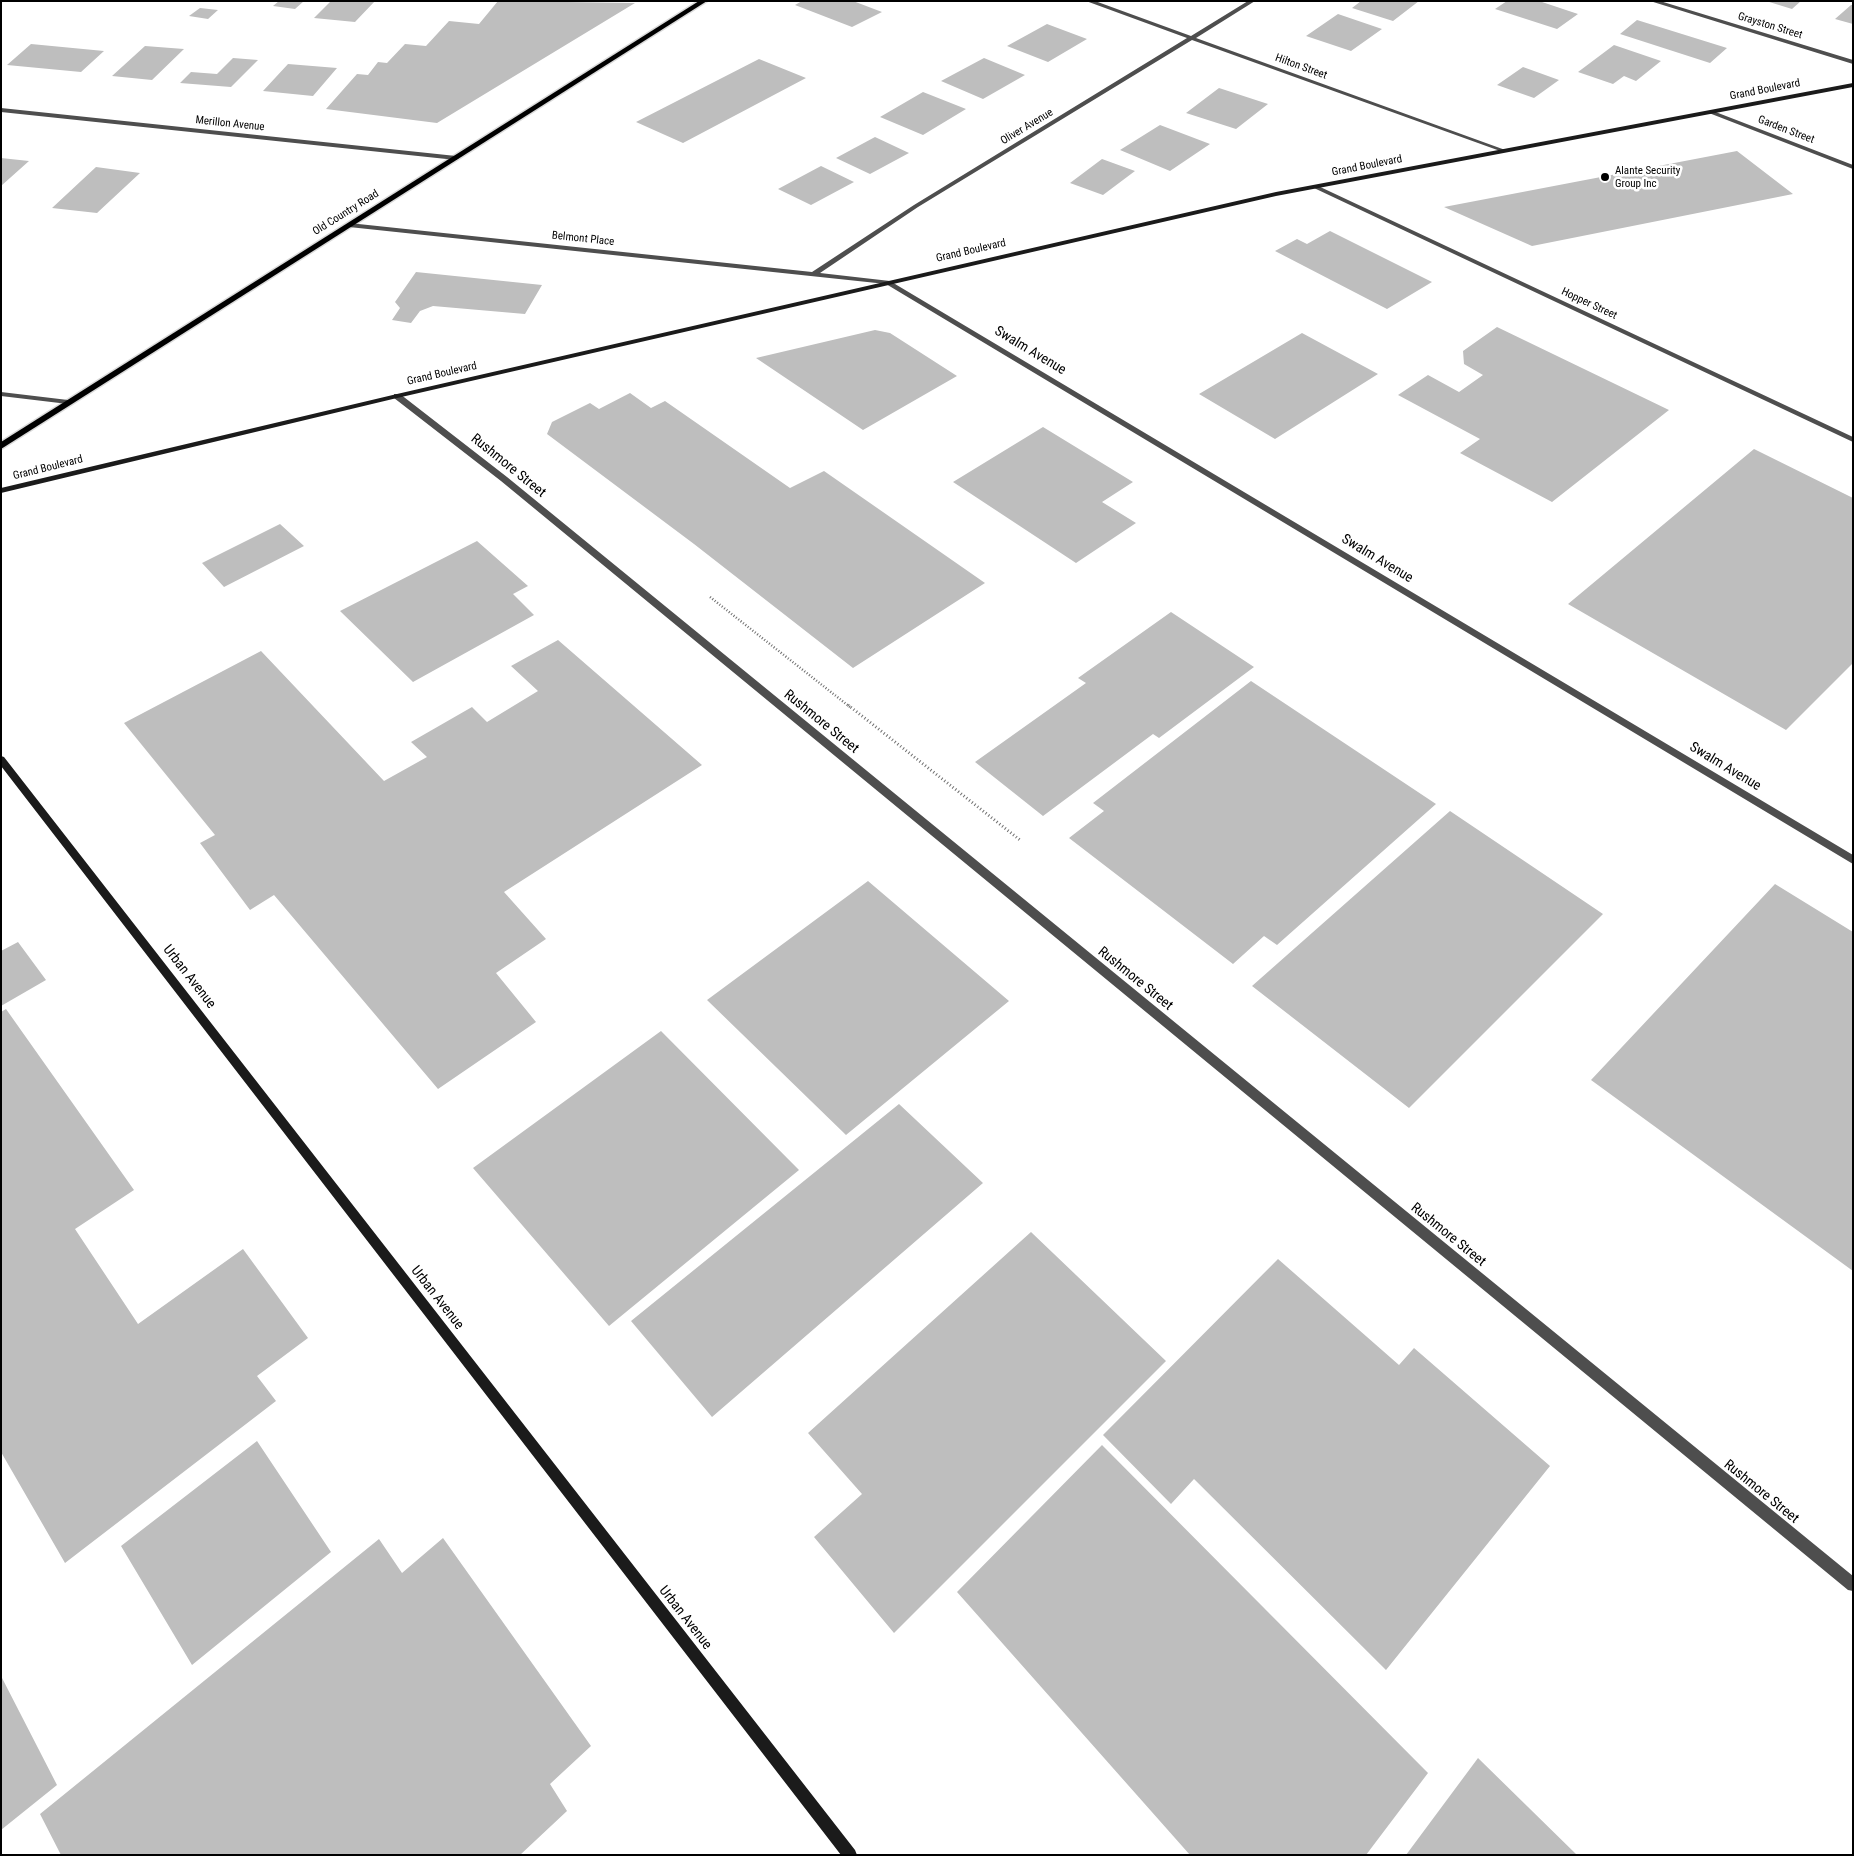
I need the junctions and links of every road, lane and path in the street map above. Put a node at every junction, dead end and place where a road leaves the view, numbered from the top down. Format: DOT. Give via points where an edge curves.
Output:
graph roads {
  1 [pos="704,1"];
  2 [pos="1089,1"];
  3 [pos="1252,1"];
  4 [pos="1653,1"];
  5 [pos="1192,38"];
  6 [pos="1853,62"];
  7 [pos="1853,85"];
  8 [pos="1,110"];
  9 [pos="1711,112"];
  10 [pos="1505,150"];
  11 [pos="456,158"];
  12 [pos="1853,167"];
  13 [pos="1316,187"];
  14 [pos="349,225"];
  15 [pos="815,273"];
  16 [pos="888,282"];
  17 [pos="1,394"];
  18 [pos="397,396"];
  19 [pos="68,402"];
  20 [pos="1853,440"];
  21 [pos="1,446"];
  22 [pos="1,491"];
  23 [pos="708,596"];
  24 [pos="1,759"];
  25 [pos="1020,840"];
  26 [pos="1853,860"];
  27 [pos="1853,1585"];
  28 [pos="850,1855"];
  1 -- 11 [label="main road, Old Country Road"];
  2 -- 5 [label="street, Hilton Street"];
  3 -- 5 [label="street, Oliver Avenue"];
  4 -- 6 [label="street, Grayston Street"];
  5 -- 10 [label="street, Hilton Street"];
  5 -- 15 [label="street, Oliver Avenue" via="916,206"];
  7 -- 9 [label="street, Grand Boulevard"];
  8 -- 11 [label="street, Merillon Avenue"];
  9 -- 10 [label="street, Grand Boulevard"];
  9 -- 12 [label="street, Garden Street"];
  10 -- 13 [label="street, Grand Boulevard"];
  11 -- 14 [label="main road, Old Country Road"];
  13 -- 16 [label="street, Grand Boulevard"];
  13 -- 20 [label="street, Hopper Street"];
  14 -- 15 [label="street, Belmont Place"];
  14 -- 19 [label="main road, Old Country Road"];
  15 -- 16 [label="street, Grand Boulevard"];
  16 -- 18 [label="street, Grand Boulevard"];
  16 -- 26 [label="street, Swalm Avenue"];
  17 -- 19 [label="street"];
  18 -- 22 [label="street, Grand Boulevard"];
  18 -- 27 [label="street, Rushmore Street" via="504,479"];
  19 -- 21 [label="main road, Old Country Road"];
  23 -- 25 [label="path"];
  24 -- 28 [label="street, Urban Avenue"];
}
